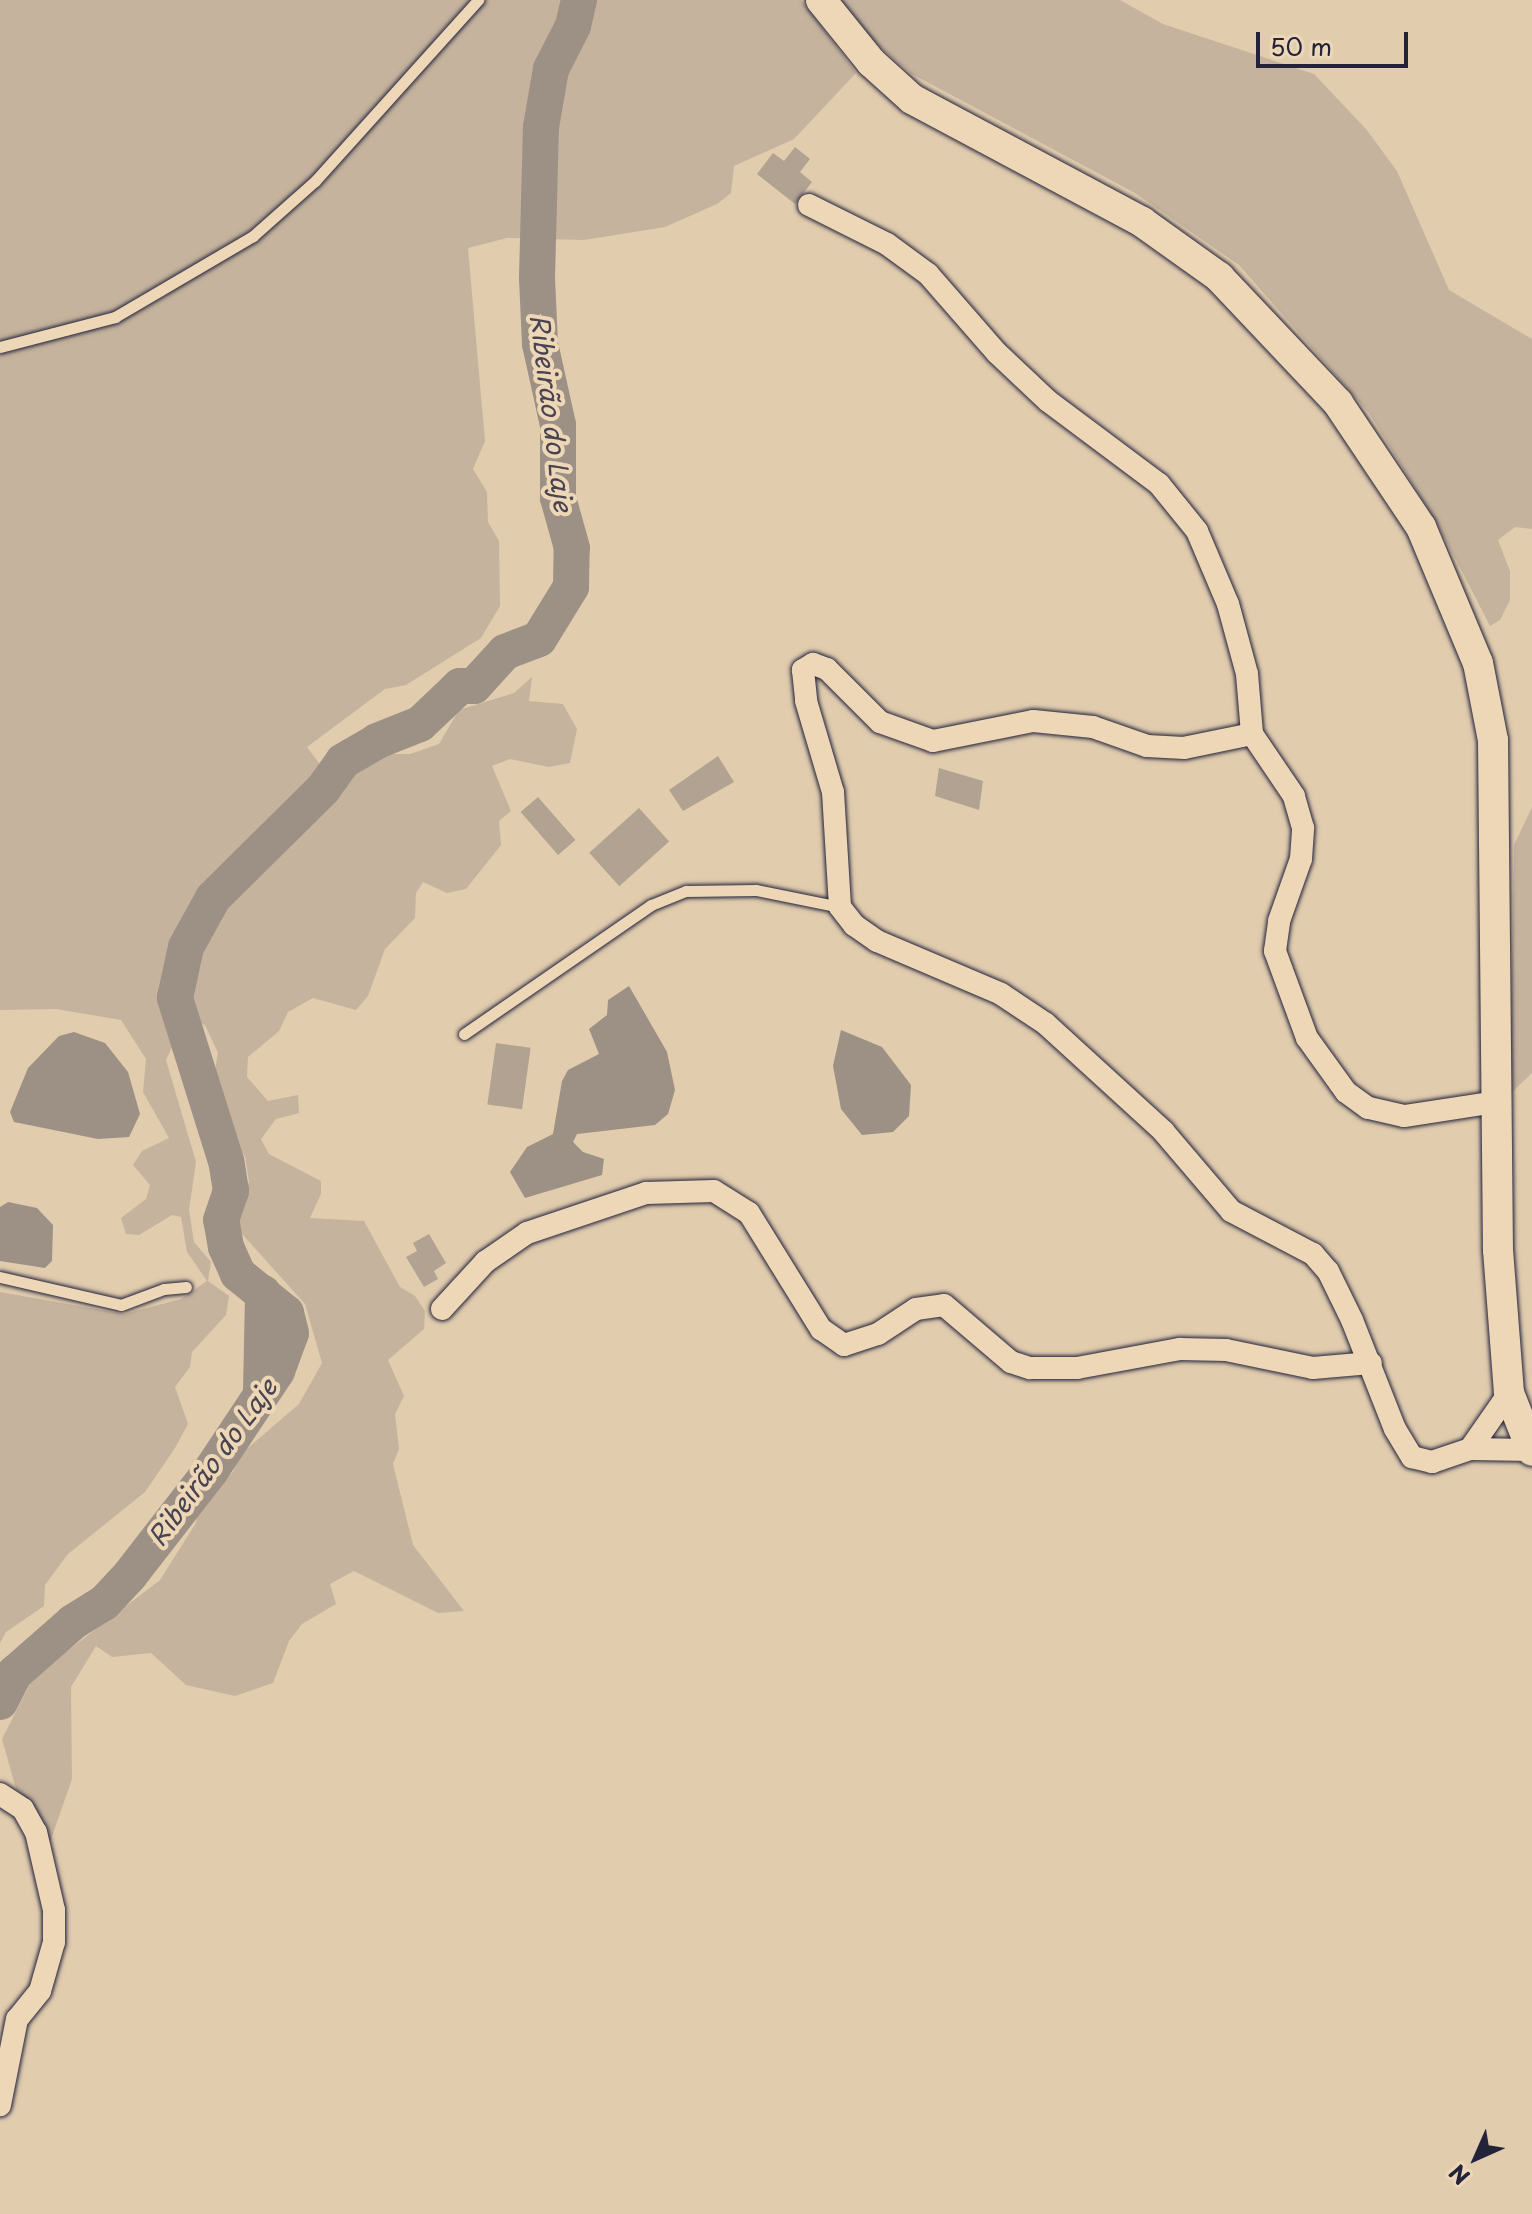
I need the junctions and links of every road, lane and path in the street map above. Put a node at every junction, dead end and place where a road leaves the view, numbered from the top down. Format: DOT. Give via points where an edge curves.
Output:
graph roads {
  1 [pos="478,0"];
  2 [pos="821,0"];
  3 [pos="809,205"];
  4 [pos="0,347"];
  5 [pos="1252,734"];
  6 [pos="840,907"];
  7 [pos="464,1034"];
  8 [pos="1496,1102"];
  9 [pos="0,1277"];
  10 [pos="186,1287"];
  11 [pos="442,1309"];
  12 [pos="1371,1363"];
  13 [pos="1509,1393"];
  14 [pos="1470,1449"];
  15 [pos="1532,1450"];
  16 [pos="0,1794"];
  17 [pos="0,2105"];
  1 -- 4 [label="lane" via="315,181 253,236 115,317"];
  2 -- 8 [label="main road" via="871,62 912,99 1142,222 1219,277 1338,403 1421,527 1478,663 1493,740"];
  3 -- 5 [label="street" via="887,244 928,274 997,353 1048,401 1159,484 1197,531 1228,604 1247,674"];
  5 -- 6 [label="street" via="1184,748 1147,746 1082,725 1033,721 933,741 880,722 841,681 818,664 808,665 801,678 833,792"];
  5 -- 8 [label="street" via="1294,796 1303,828 1301,859 1279,921 1275,951 1307,1038 1346,1092 1384,1113 1404,1116"];
  6 -- 7 [label="lane" via="756,890 686,891 651,905"];
  6 -- 12 [label="street" via="877,941 1001,994 1115,1083 1231,1211 1313,1254 1328,1271"];
  8 -- 13 [label="main road" via="1498,1250"];
  9 -- 10 [label="lane" via="121,1305"];
  11 -- 12 [label="street" via="477,1269 527,1233 646,1193 714,1191 749,1213 821,1329 844,1345 878,1334 916,1309 944,1305 1011,1362 1030,1368 1077,1368 1180,1349 1226,1350 1313,1368"];
  12 -- 14 [label="street" via="1395,1429 1412,1457 1432,1462"];
  13 -- 14 [label="street"];
  13 -- 15 [label="main road"];
  14 -- 15 [label="street"];
  16 -- 17 [label="street" via="23,1809 36,1832 54,1910 54,1942 40,1991 17,2019"];
}
